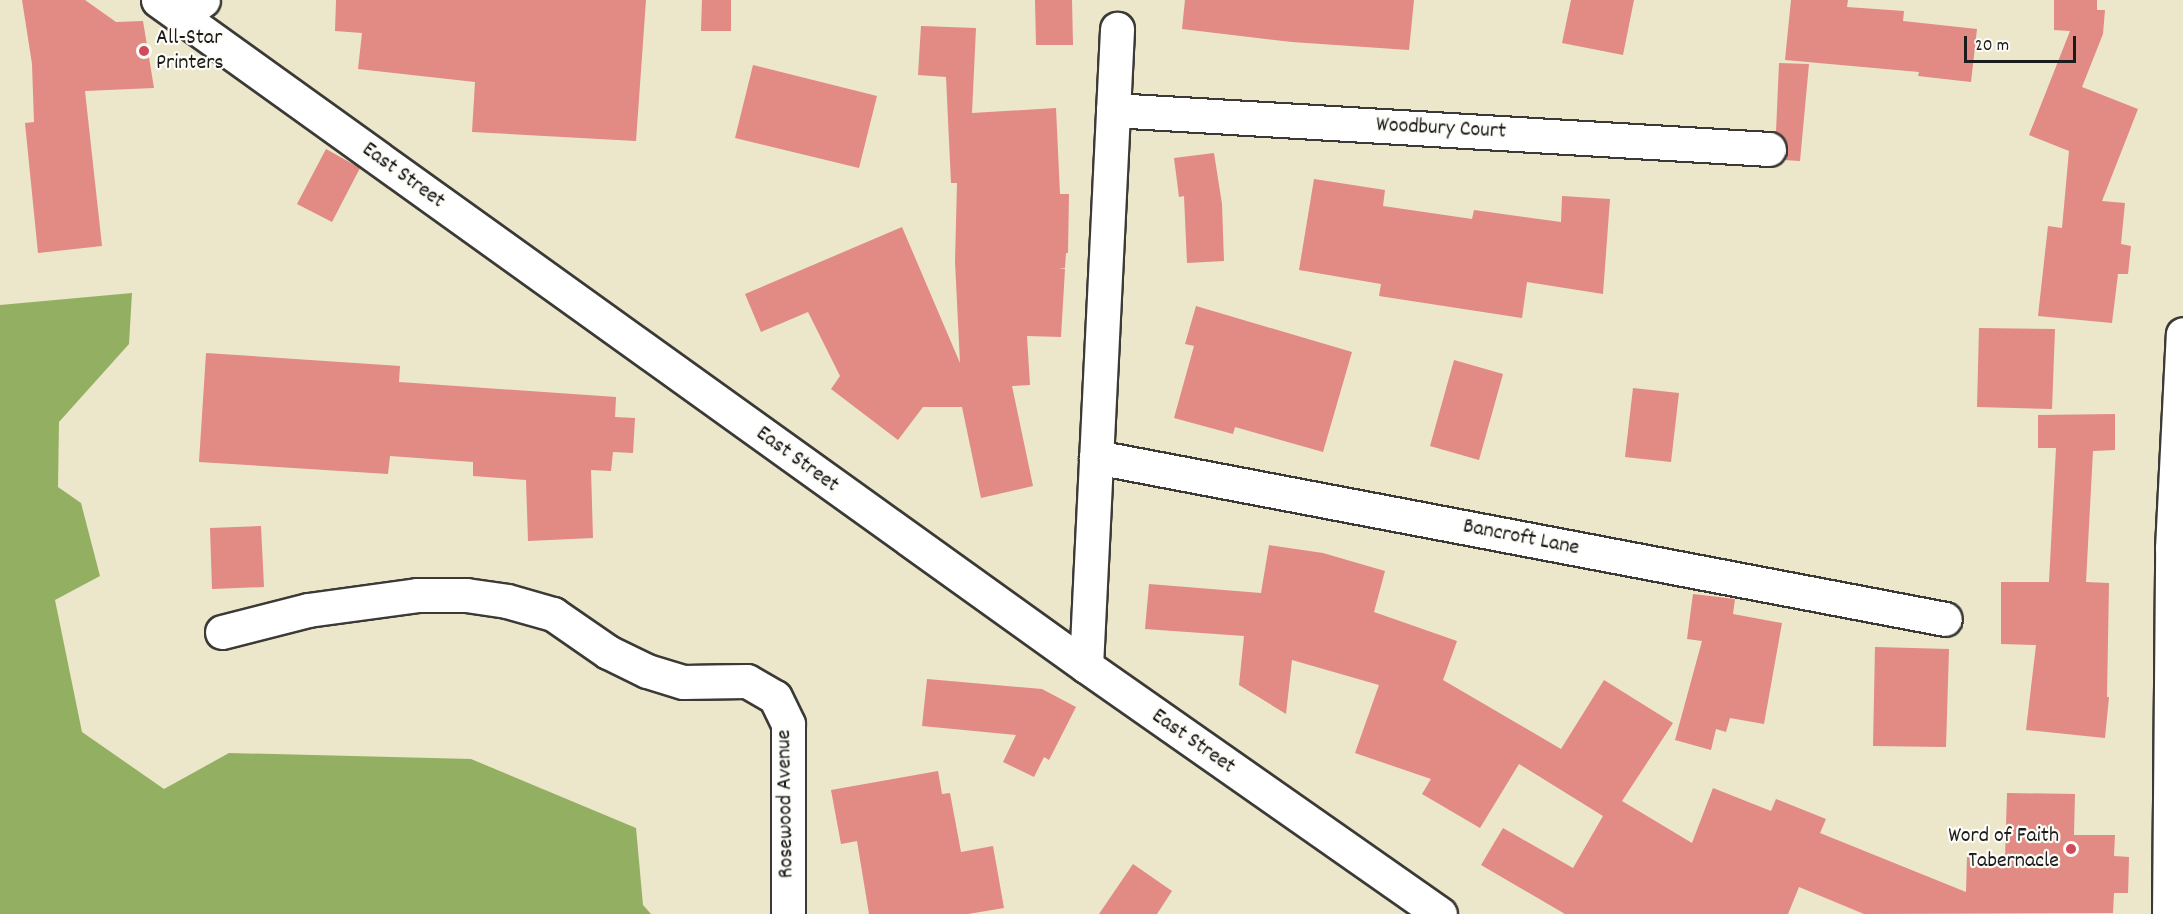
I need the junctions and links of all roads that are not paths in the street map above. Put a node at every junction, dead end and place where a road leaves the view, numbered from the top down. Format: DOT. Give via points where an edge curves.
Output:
graph roads {
  1 [pos="181,5"];
  2 [pos="1117,29"];
  3 [pos="1113,110"];
  4 [pos="1769,149"];
  5 [pos="2183,334"];
  6 [pos="1096,457"];
  7 [pos="1945,619"];
  8 [pos="222,632"];
  9 [pos="1086,666"];
  10 [pos="788,914"];
  11 [pos="1440,914"];
  12 [pos="2169,914"];
  1 -- 9 [label="street, East Street"];
  2 -- 3 [label="street"];
  3 -- 4 [label="street, Woodbury Court"];
  3 -- 6 [label="street"];
  5 -- 12 [label="street" via="2172,548"];
  6 -- 7 [label="street, Bancroft Lane"];
  6 -- 9 [label="street"];
  8 -- 10 [label="street, Rosewood Avenue" via="308,610 417,595 466,595 553,614 608,652 647,671 683,682 747,681 775,697 788,724"];
  9 -- 11 [label="street, East Street"];
}
